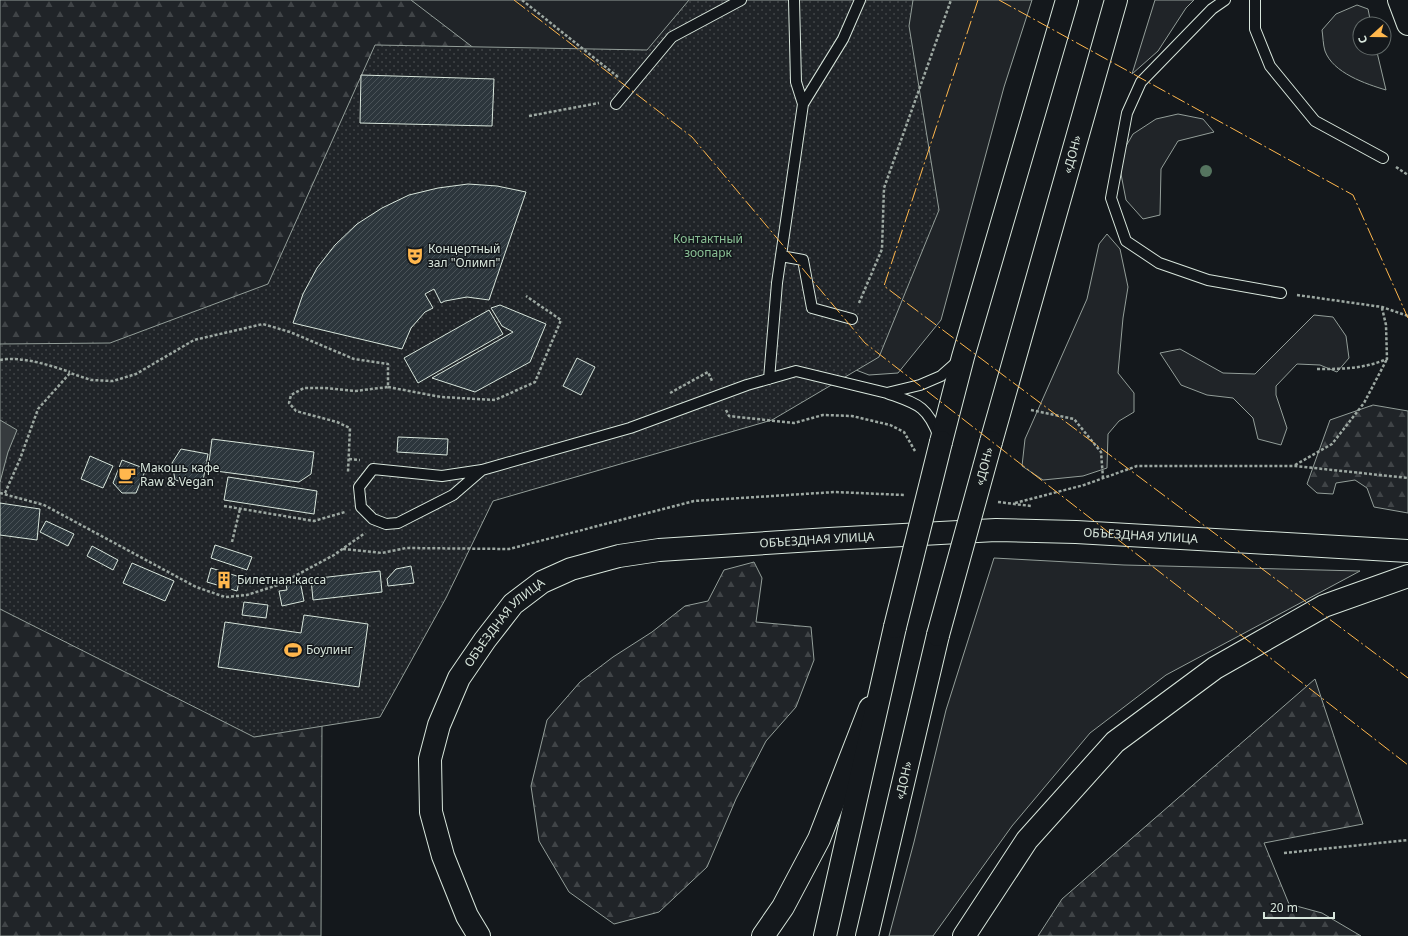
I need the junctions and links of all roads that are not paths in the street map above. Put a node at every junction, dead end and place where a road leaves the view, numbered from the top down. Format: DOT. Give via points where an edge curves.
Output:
graph roads {
  1 [pos="741,0"];
  2 [pos="794,0"];
  3 [pos="1067,0"];
  4 [pos="1116,0"];
  5 [pos="1225,0"];
  6 [pos="1255,0"];
  7 [pos="1399,0"];
  8 [pos="856,3"];
  9 [pos="1408,24"];
  10 [pos="619,102"];
  11 [pos="804,104"];
  12 [pos="1383,158"];
  13 [pos="781,256"];
  14 [pos="1281,293"];
  15 [pos="852,319"];
  16 [pos="963,357"];
  17 [pos="769,378"];
  18 [pos="887,394"];
  19 [pos="941,442"];
  20 [pos="482,470"];
  21 [pos="1408,551"];
  22 [pos="1408,576"];
  23 [pos="884,672"];
  24 [pos="443,856"];
  25 [pos="479,936"];
  26 [pos="486,936"];
  27 [pos="763,936"];
  28 [pos="825,936"];
  29 [pos="867,936"];
  30 [pos="964,936"];
  1 -- 10 [label="lane" via="672,37"];
  2 -- 11 [label="lane" via="796,82"];
  3 -- 16 [label="main road"];
  4 -- 29 [label="main road, «ДОН», bridge" via="938,635"];
  5 -- 14 [label="lane" via="1212,9 1141,82 1127,113 1111,198 1126,242 1159,263 1208,280"];
  6 -- 12 [label="lane" via="1255,29 1270,66 1280,79 1315,121"];
  7 -- 9 [label="main road"];
  8 -- 11 [label="lane" via="843,39"];
  11 -- 13 [label="lane"];
  13 -- 15 [label="lane" via="803,260 812,308"];
  13 -- 17 [label="lane"];
  16 -- 18 [label="lane" via="941,376"];
  16 -- 19 [label="main road"];
  17 -- 18 [label="lane" via="796,371"];
  17 -- 20 [label="lane" via="630,428"];
  18 -- 19 [label="lane" via="913,403 927,413"];
  19 -- 23 [label="main road, bridge"];
  20 -- 20 [label="lane" via="442,476 373,469 359,487 361,507 373,519 386,524 398,523 453,495"];
  21 -- 24 [label="main road, ОБЪЕЗДНАЯ УЛИЦА" via="1076,532 996,530 659,550 619,556 571,570 542,582 513,604 459,678 439,725 430,759 431,812"];
  22 -- 30 [label="main road" via="1324,606 1276,633 1215,668 1115,742 1028,840"];
  23 -- 27 [label="main road" via="818,839 783,908"];
  23 -- 28 [label="main road"];
  24 -- 25 [label="main road" via="467,916"];
  24 -- 26 [label="main road" via="468,908"];
}
